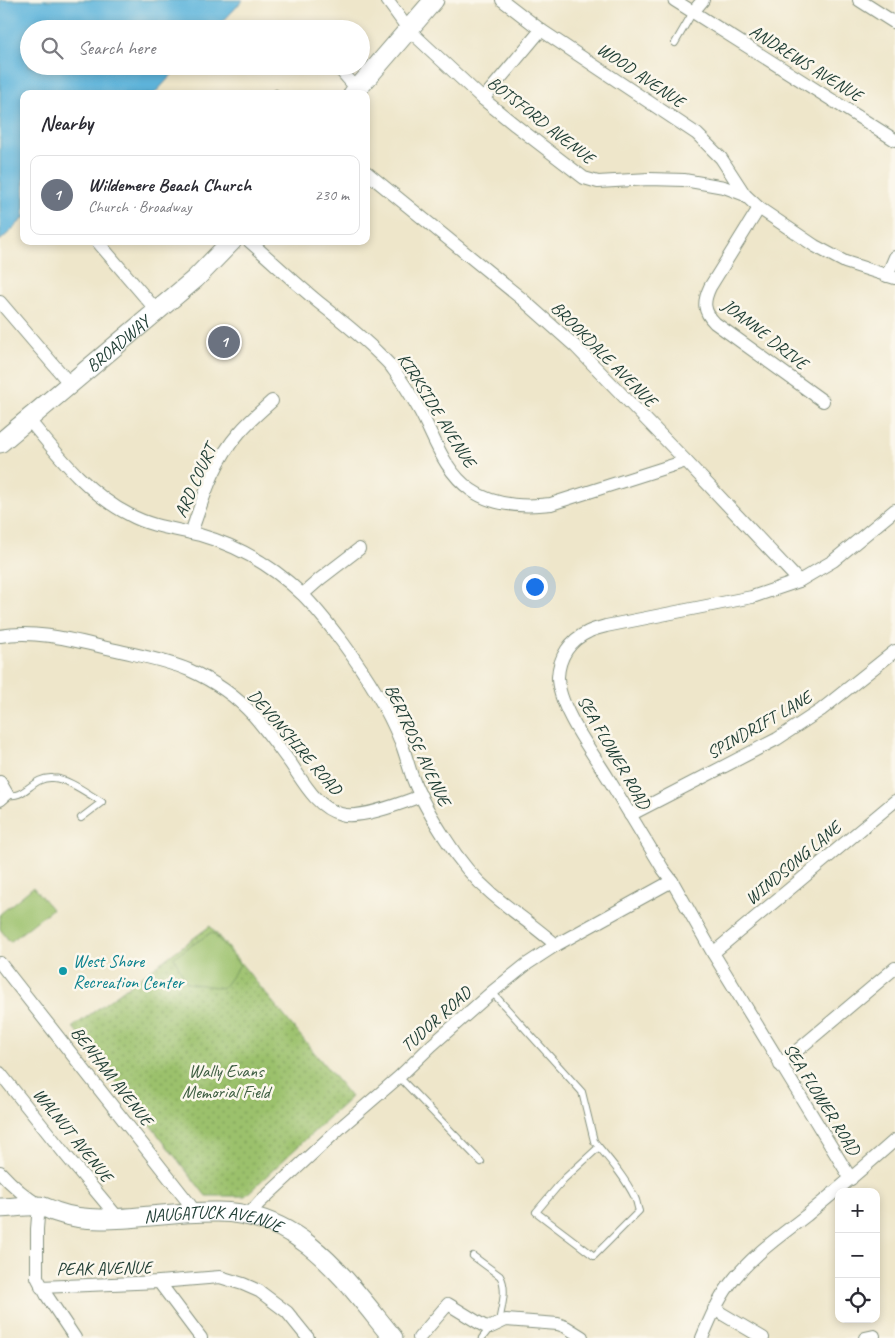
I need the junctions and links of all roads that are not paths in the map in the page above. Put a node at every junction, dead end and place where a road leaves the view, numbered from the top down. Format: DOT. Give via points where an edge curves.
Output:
graph roads {
  1 [pos="387,0"];
  2 [pos="434,0"];
  3 [pos="502,0"];
  4 [pos="674,0"];
  5 [pos="703,0"];
  6 [pos="859,0"];
  7 [pos="693,12"];
  8 [pos="895,23"];
  9 [pos="408,29"];
  10 [pos="541,30"];
  11 [pos="675,43"];
  12 [pos="370,73"];
  13 [pos="343,75"];
  14 [pos="369,75"];
  15 [pos="354,90"];
  16 [pos="356,90"];
  17 [pos="483,99"];
  18 [pos="895,140"];
  19 [pos="370,175"];
  20 [pos="745,195"];
  21 [pos="758,208"];
  22 [pos="100,245"];
  23 [pos="228,245"];
  24 [pos="254,245"];
  25 [pos="895,257"];
  26 [pos="891,277"];
  27 [pos="0,302"];
  28 [pos="157,311"];
  29 [pos="70,384"];
  30 [pos="272,401"];
  31 [pos="823,401"];
  32 [pos="29,420"];
  33 [pos="0,443"];
  34 [pos="686,461"];
  35 [pos="895,510"];
  36 [pos="191,533"];
  37 [pos="359,549"];
  38 [pos="799,581"];
  39 [pos="302,594"];
  40 [pos="0,636"];
  41 [pos="895,651"];
  42 [pos="2,792"];
  43 [pos="421,796"];
  44 [pos="895,801"];
  45 [pos="630,815"];
  46 [pos="81,818"];
  47 [pos="672,882"];
  48 [pos="556,945"];
  49 [pos="713,953"];
  50 [pos="0,963"];
  51 [pos="895,968"];
  52 [pos="492,992"];
  53 [pos="780,1065"];
  54 [pos="0,1073"];
  55 [pos="399,1077"];
  56 [pos="895,1140"];
  57 [pos="599,1147"];
  58 [pos="481,1162"];
  59 [pos="0,1172"];
  60 [pos="851,1180"];
  61 [pos="39,1206"];
  62 [pos="0,1208"];
  63 [pos="195,1212"];
  64 [pos="248,1215"];
  65 [pos="118,1219"];
  66 [pos="473,1256"];
  67 [pos="159,1282"];
  68 [pos="42,1287"];
  69 [pos="714,1310"];
  70 [pos="495,1325"];
  71 [pos="582,1337"];
  72 [pos="75,1338"];
  73 [pos="201,1338"];
  74 [pos="308,1338"];
  75 [pos="393,1338"];
  76 [pos="419,1338"];
  77 [pos="482,1338"];
  78 [pos="702,1338"];
  79 [pos="763,1338"];
  1 -- 9 [label="street, BOTSFORD AVENUE"];
  2 -- 9 [label="street"];
  3 -- 10 [label="street, WOOD AVENUE"];
  4 -- 7 [label="street, ANDREWS AVENUE"];
  5 -- 7 [label="street"];
  6 -- 8 [label="street"];
  7 -- 11 [label="lane"];
  7 -- 18 [label="street, ANDREWS AVENUE"];
  9 -- 12 [label="street"];
  9 -- 17 [label="street, BOTSFORD AVENUE"];
  10 -- 17 [label="street"];
  10 -- 20 [label="street, WOOD AVENUE" via="697,134 721,158"];
  13 -- 15 [label="street"];
  14 -- 16 [label="street"];
  17 -- 20 [label="street, BOTSFORD AVENUE" via="578,175 590,181 684,180 724,187"];
  19 -- 34 [label="street, BROOKDALE AVENUE" via="522,298 576,347"];
  20 -- 21 [label="street, BOTSFORD AVENUE"];
  21 -- 26 [label="street, BOTSFORD AVENUE" via="845,262"];
  21 -- 31 [label="street, JOANNE DRIVE" via="710,287 705,300 706,310 716,322"];
  22 -- 28 [label="street"];
  23 -- 28 [label="street, BROADWAY"];
  24 -- 34 [label="street, KIRKSIDE AVENUE" via="361,336 393,369 450,469 460,481 485,497 518,505 551,504"];
  25 -- 26 [label="street"];
  27 -- 29 [label="street"];
  28 -- 29 [label="street, BROADWAY"];
  29 -- 32 [label="street, BROADWAY"];
  30 -- 36 [label="street, ARD COURT" via="238,434 223,456"];
  32 -- 33 [label="street, BROADWAY"];
  32 -- 36 [label="street, BERTROSE AVENUE" via="103,499 144,521"];
  34 -- 38 [label="street, BROOKDALE AVENUE"];
  35 -- 38 [label="street, SEA FLOWER ROAD" via="834,561"];
  36 -- 39 [label="street, BERTROSE AVENUE" via="255,558"];
  37 -- 39 [label="street"];
  38 -- 45 [label="street, SEA FLOWER ROAD" via="752,597 606,626 588,631 574,640 561,660 558,676 562,699"];
  39 -- 43 [label="street, BERTROSE AVENUE" via="328,622 378,697 400,740"];
  40 -- 43 [label="street, DEVONSHIRE ROAD" via="21,634 67,639 171,663 209,680 254,716 314,796 334,812 355,816"];
  41 -- 45 [label="street, SPINDRIFT LANE" via="821,710 777,739"];
  42 -- 46 [label="lane" via="18,795 38,780 58,779 102,802"];
  43 -- 48 [label="street, BERTROSE AVENUE" via="444,838 476,879"];
  44 -- 49 [label="street, WINDSONG LANE"];
  45 -- 47 [label="street, SEA FLOWER ROAD"];
  47 -- 48 [label="street, TUDOR ROAD"];
  47 -- 49 [label="street, SEA FLOWER ROAD"];
  48 -- 52 [label="street, TUDOR ROAD"];
  49 -- 53 [label="street, SEA FLOWER ROAD"];
  50 -- 63 [label="street, BENHAM AVENUE"];
  51 -- 53 [label="street"];
  52 -- 55 [label="street, TUDOR ROAD"];
  52 -- 57 [label="lane" via="582,1092 594,1141"];
  53 -- 60 [label="street, SEA FLOWER ROAD"];
  54 -- 65 [label="street, WALNUT AVENUE"];
  55 -- 58 [label="lane"];
  55 -- 64 [label="street, TUDOR ROAD"];
  56 -- 60 [label="street"];
  57 -- 57 [label="lane" via="635,1196 639,1211 594,1256 536,1212 564,1179"];
  59 -- 61 [label="street, NAUGATUCK AVENUE"];
  60 -- 69 [label="street" via="751,1259"];
  61 -- 62 [label="street"];
  61 -- 65 [label="street, NAUGATUCK AVENUE" via="86,1219"];
  61 -- 68 [label="street" via="38,1277"];
  63 -- 64 [label="street, NAUGATUCK AVENUE"];
  63 -- 65 [label="street, NAUGATUCK AVENUE"];
  64 -- 75 [label="street, NAUGATUCK AVENUE" via="281,1226 321,1254"];
  66 -- 70 [label="lane" via="503,1280"];
  67 -- 68 [label="street, PEAK AVENUE"];
  67 -- 73 [label="street, PEAK AVENUE"];
  67 -- 74 [label="street" via="220,1277 243,1284 287,1312"];
  68 -- 72 [label="street"];
  69 -- 78 [label="street"];
  69 -- 79 [label="street"];
  70 -- 71 [label="street" via="506,1320 558,1324"];
  70 -- 76 [label="street" via="484,1326 448,1304"];
  70 -- 77 [label="lane"];
}
